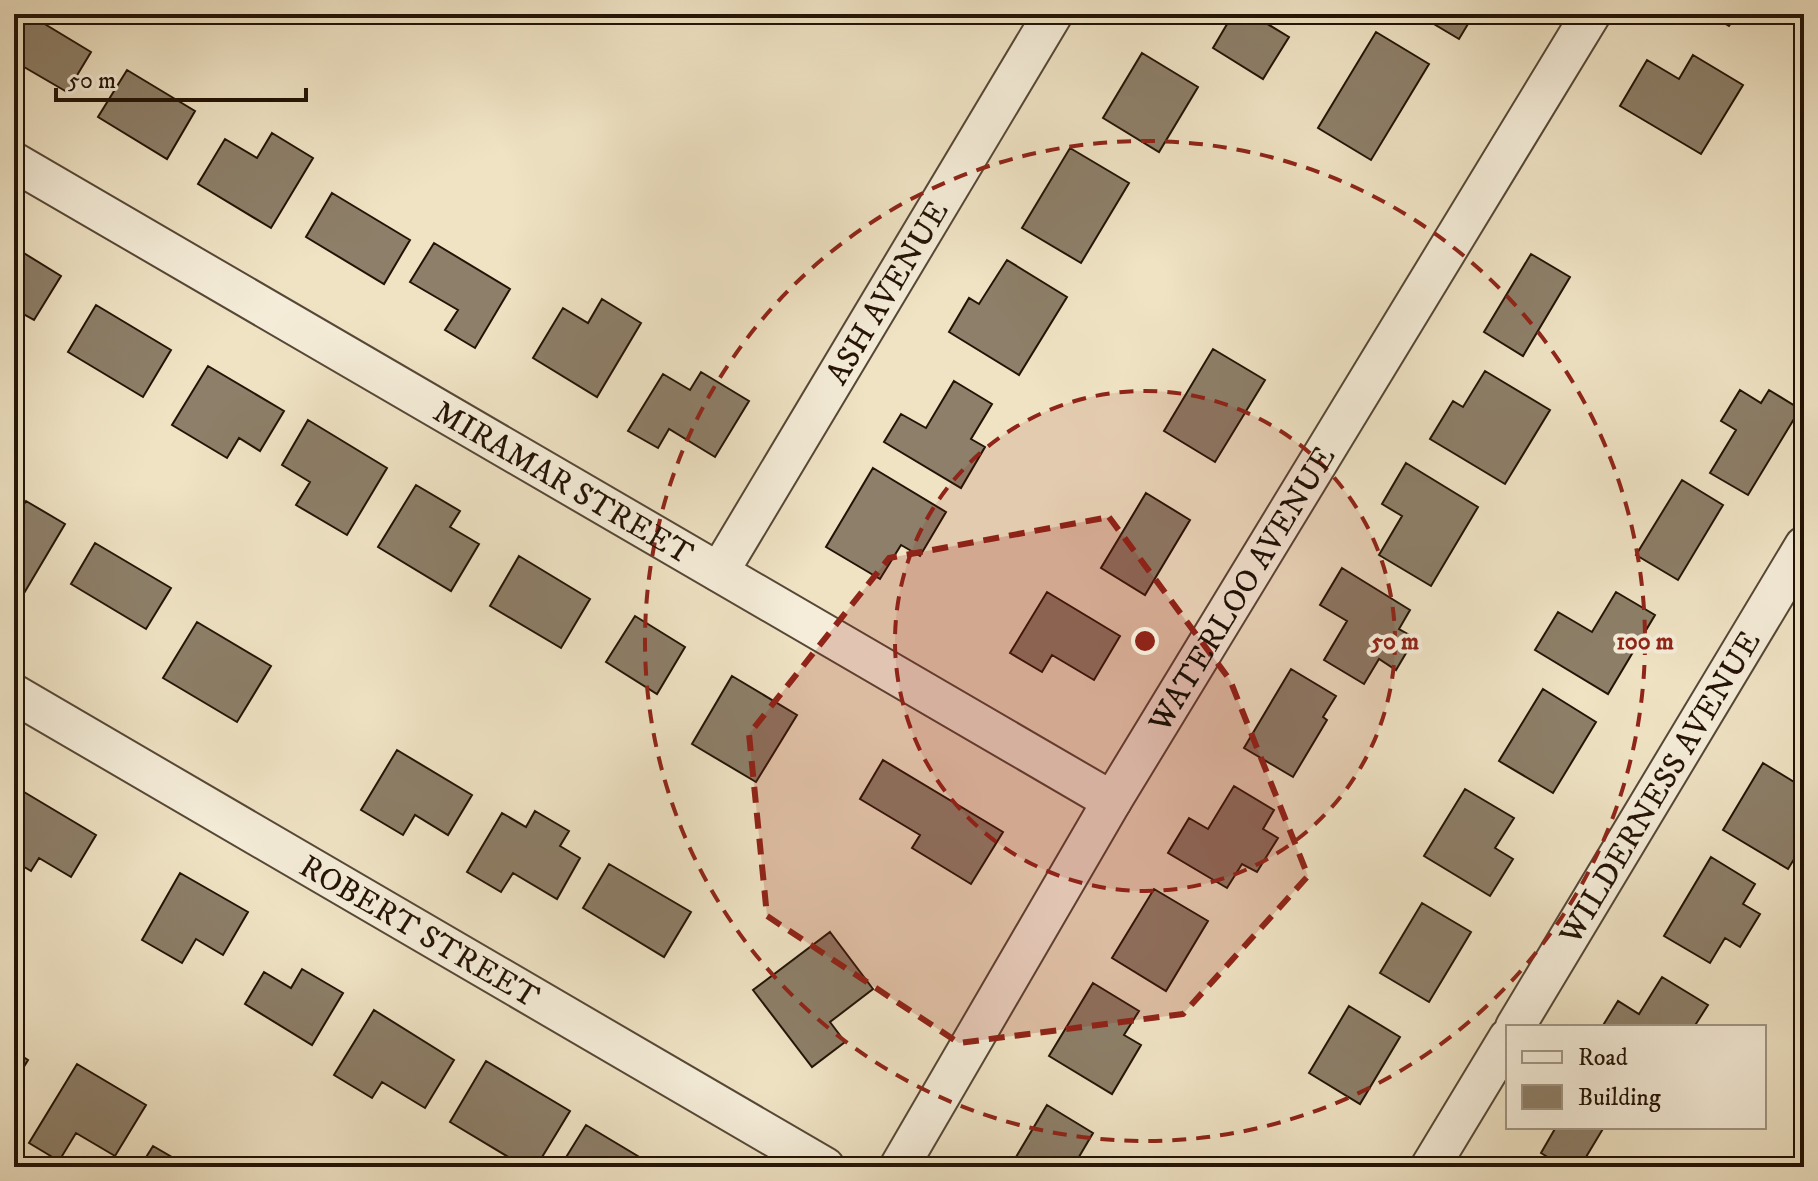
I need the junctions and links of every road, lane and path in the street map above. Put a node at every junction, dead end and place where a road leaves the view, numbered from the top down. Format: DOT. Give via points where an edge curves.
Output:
graph roads {
  1 [pos="1053,14"];
  2 [pos="1591,14"];
  3 [pos="14,162"];
  4 [pos="1804,546"];
  5 [pos="719,572"];
  6 [pos="14,694"];
  7 [pos="1112,801"];
  8 [pos="1516,1025"];
  9 [pos="1506,1041"];
  10 [pos="825,1167"];
  11 [pos="899,1167"];
  12 [pos="1430,1167"];
  1 -- 5 [label="street, ASH AVENUE"];
  2 -- 7 [label="street, WATERLOO AVENUE"];
  3 -- 5 [label="street, MIRAMAR STREET"];
  4 -- 8 [label="street, WILDERNESS AVENUE"];
  5 -- 7 [label="street, MIRAMAR STREET"];
  6 -- 10 [label="street, ROBERT STREET"];
  7 -- 11 [label="street, WATERLOO AVENUE"];
  9 -- 12 [label="street"];
}
